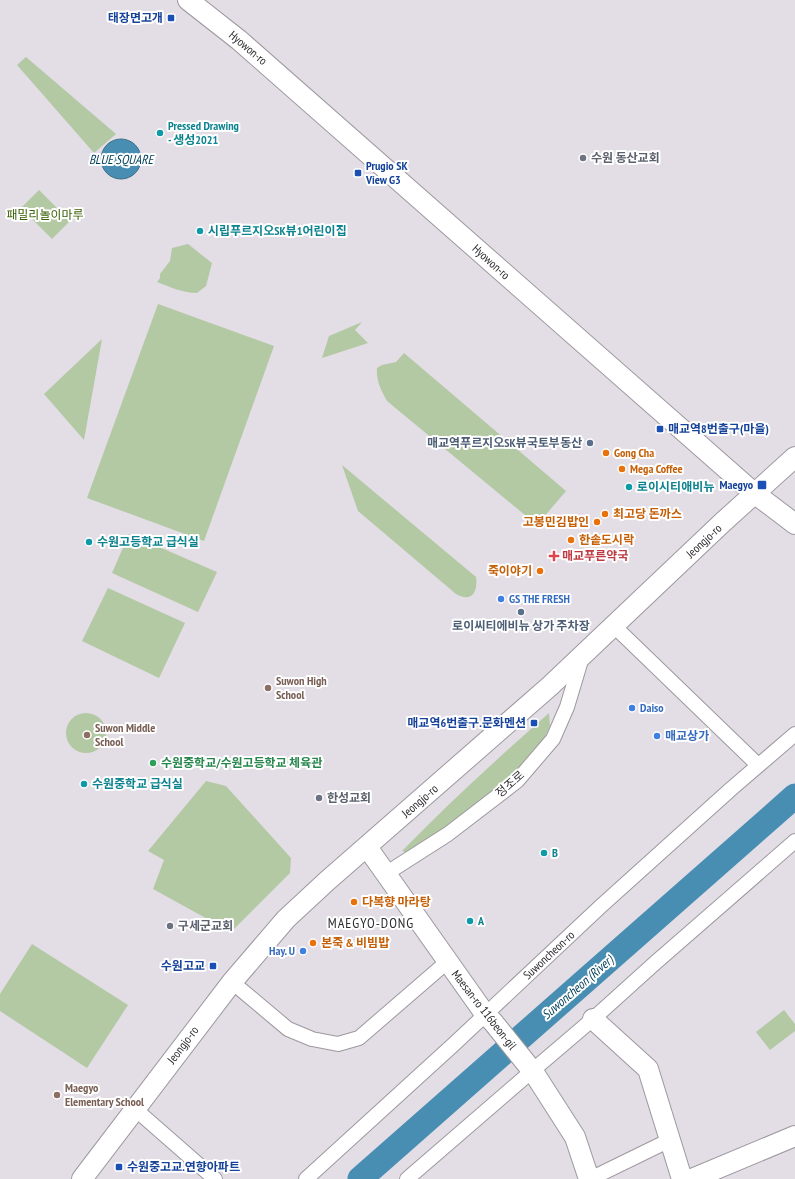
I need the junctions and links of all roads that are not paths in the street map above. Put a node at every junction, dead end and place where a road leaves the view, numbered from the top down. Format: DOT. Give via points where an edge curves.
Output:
graph roads {
  1 [pos="188,0"];
  2 [pos="795,457"];
  3 [pos="754,493"];
  4 [pos="795,524"];
  5 [pos="614,626"];
  6 [pos="583,655"];
  7 [pos="795,734"];
  8 [pos="758,765"];
  9 [pos="795,841"];
  10 [pos="367,847"];
  11 [pos="387,873"];
  12 [pos="447,962"];
  13 [pos="232,982"];
  14 [pos="489,1018"];
  15 [pos="593,1019"];
  16 [pos="530,1068"];
  17 [pos="135,1109"];
  18 [pos="795,1136"];
  19 [pos="670,1140"];
  20 [pos="82,1179"];
  21 [pos="215,1179"];
  22 [pos="306,1179"];
  23 [pos="407,1179"];
  24 [pos="589,1179"];
  25 [pos="682,1179"];
  26 [pos="692,1179"];
  1 -- 3 [label="street, Hyowon-ro" via="239,40"];
  2 -- 3 [label="street, Jeongjo-ro"];
  3 -- 4 [label="street, Hyowon-ro"];
  3 -- 5 [label="street, Jeongjo-ro"];
  5 -- 6 [label="street, Jeongjo-ro"];
  5 -- 8 [label="street"];
  6 -- 10 [label="street, Jeongjo-ro"];
  6 -- 11 [label="street, 정조로" via="567,707 553,739 518,781 448,834"];
  7 -- 8 [label="street, Suwoncheon-ro"];
  8 -- 14 [label="street, Suwoncheon-ro" via="601,906"];
  9 -- 15 [label="street"];
  10 -- 11 [label="street, Maesan-ro 116beon-gil"];
  10 -- 13 [label="street, Jeongjo-ro" via="286,919"];
  11 -- 12 [label="street, Maesan-ro 116beon-gil"];
  12 -- 13 [label="street" via="359,1038 338,1044 312,1039 288,1029"];
  12 -- 14 [label="street, Maesan-ro 116beon-gil"];
  13 -- 17 [label="street, Jeongjo-ro"];
  14 -- 16 [label="street, Maesan-ro 116beon-gil"];
  14 -- 22 [label="street, Suwoncheon-ro" via="453,1045"];
  15 -- 16 [label="street"];
  15 -- 19 [label="street" via="648,1069"];
  16 -- 23 [label="street"];
  16 -- 24 [label="street, Maesan-ro 116beon-gil" via="575,1137"];
  17 -- 20 [label="street, Jeongjo-ro"];
  17 -- 21 [label="street"];
  18 -- 26 [label="street"];
  19 -- 24 [label="street"];
  19 -- 25 [label="street"];
}
